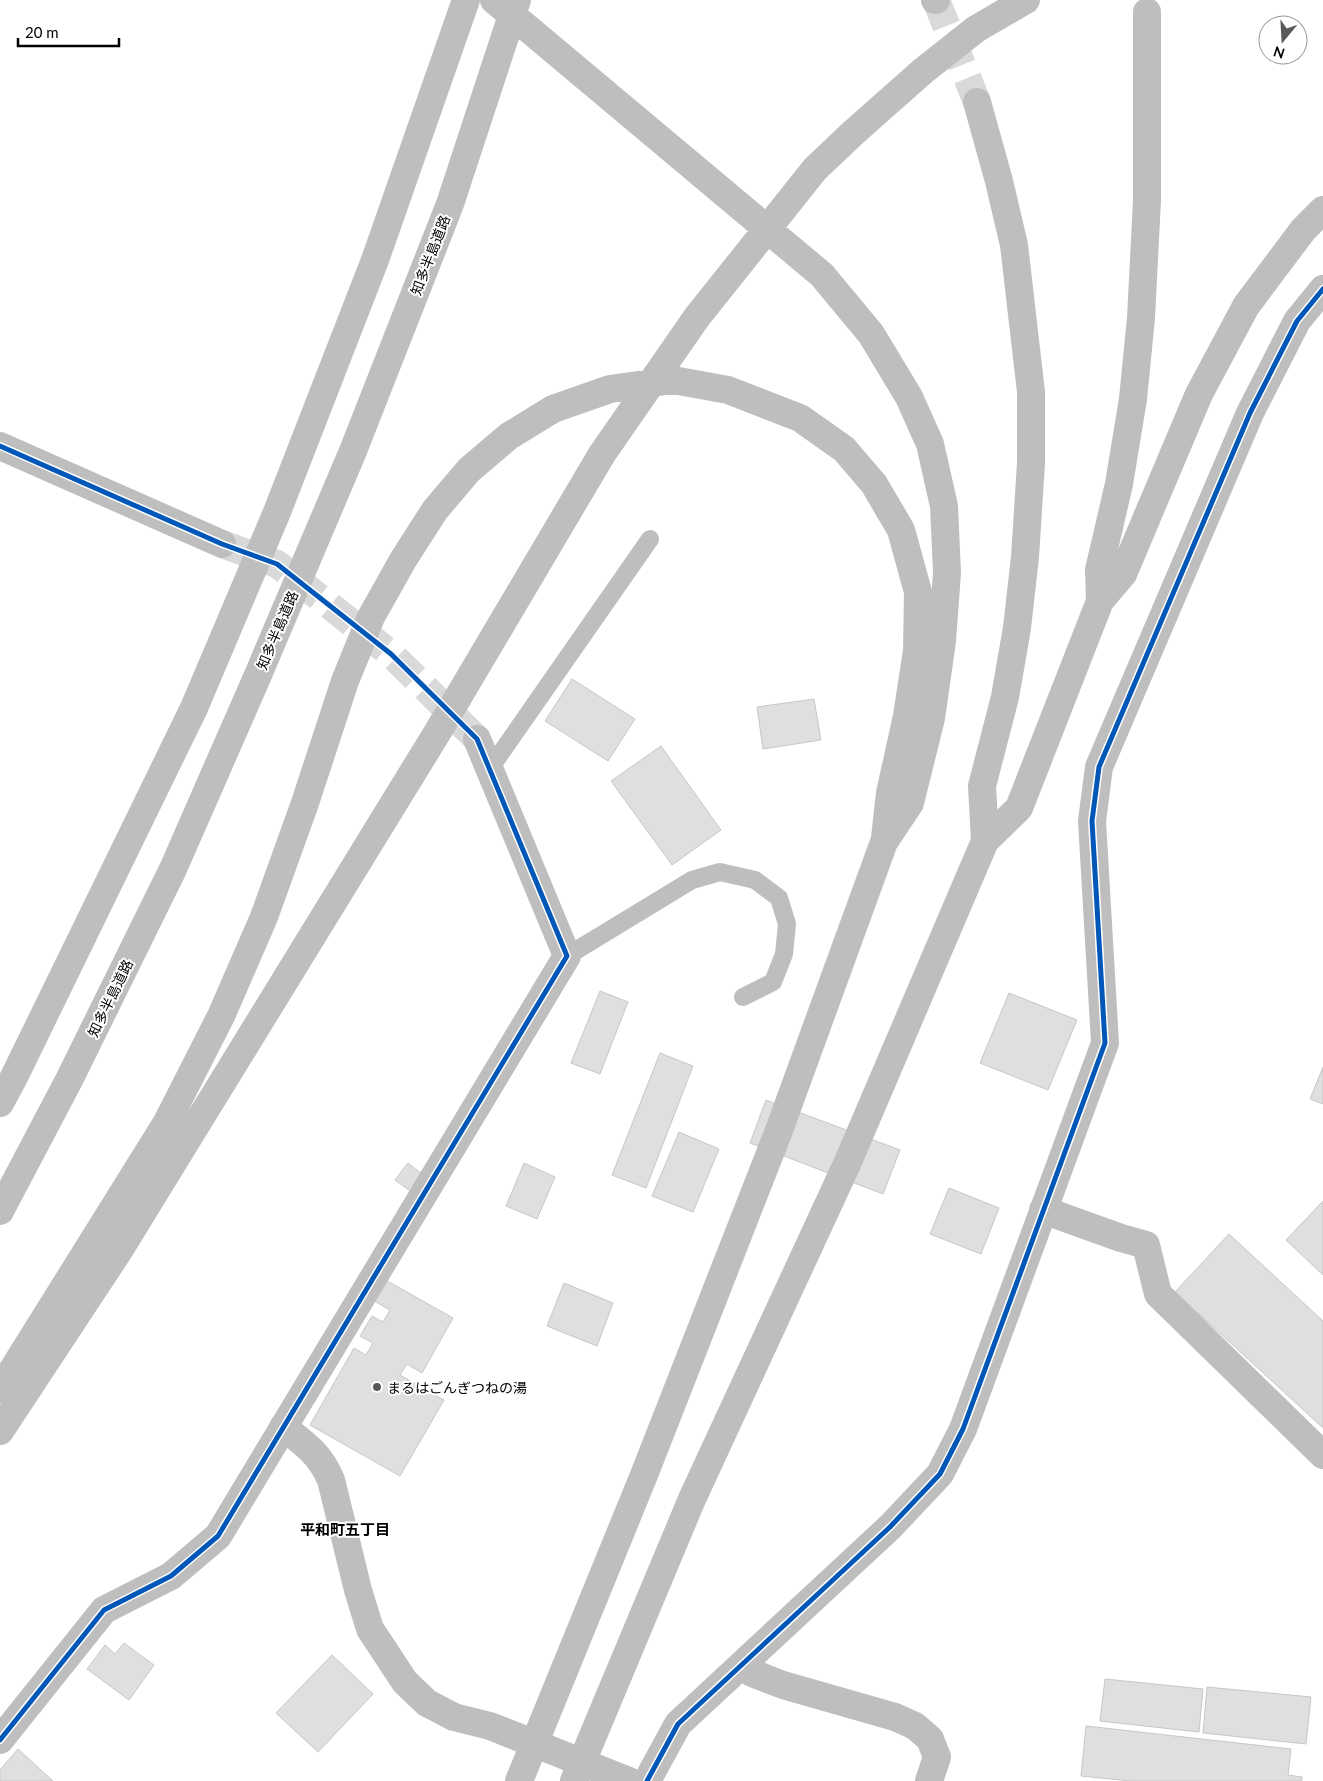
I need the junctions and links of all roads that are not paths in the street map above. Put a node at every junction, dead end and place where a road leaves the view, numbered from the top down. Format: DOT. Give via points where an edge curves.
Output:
graph roads {
  1 [pos="466,0"];
  2 [pos="494,0"];
  3 [pos="518,0"];
  4 [pos="1026,0"];
  5 [pos="1147,12"];
  6 [pos="554,50"];
  7 [pos="977,102"];
  8 [pos="1323,210"];
  9 [pos="1323,289"];
  10 [pos="0,446"];
  11 [pos="650,539"];
  12 [pos="222,544"];
  13 [pos="1100,601"];
  14 [pos="477,739"];
  15 [pos="490,770"];
  16 [pos="985,841"];
  17 [pos="884,842"];
  18 [pos="568,956"];
  19 [pos="743,997"];
  20 [pos="0,1102"];
  21 [pos="0,1210"];
  22 [pos="1043,1210"];
  23 [pos="0,1390"];
  24 [pos="283,1427"];
  25 [pos="0,1431"];
  26 [pos="1323,1455"];
  27 [pos="743,1664"];
  28 [pos="0,1740"];
  29 [pos="625,1779"];
  30 [pos="519,1781"];
  31 [pos="574,1781"];
  32 [pos="647,1781"];
  33 [pos="929,1781"];
  1 -- 20 [label="main road" via="375,260 277,512 194,708"];
  2 -- 6 [label="main road"];
  3 -- 6 [label="main road" via="539,17"];
  3 -- 21 [label="main road, 知多半島道路" via="446,213 353,451 258,675 173,869 70,1080"];
  4 -- 25 [label="main road" via="976,29 923,71 815,169 697,317 602,454 437,733 120,1249"];
  5 -- 13 [label="main road" via="1147,200 1141,318 1130,418 1099,570"];
  6 -- 17 [label="main road" via="822,275 872,334 909,397 930,444 944,506 947,573 942,641 931,718 910,803"];
  7 -- 16 [label="main road" via="1014,245 1031,392 1031,463 1025,557 1005,697 982,786"];
  8 -- 13 [label="main road" via="1303,230 1246,306 1199,394 1123,574"];
  9 -- 22 [label="main road" via="1297,321 1250,413 1100,767 1092,821 1105,1043"];
  10 -- 12 [label="main road"];
  11 -- 15 [label="lane"];
  13 -- 16 [label="main road" via="1019,808"];
  14 -- 15 [label="main road"];
  15 -- 18 [label="main road"];
  16 -- 31 [label="main road" via="847,1164 692,1499"];
  17 -- 23 [label="main road" via="917,652 918,592 901,530 874,484 844,449 800,418 728,390 673,380 610,389 553,410 509,436 469,470 435,510 371,617 345,681 264,917 221,1016 166,1124"];
  17 -- 30 [label="main road" via="778,1134"];
  18 -- 19 [label="lane" via="692,880 720,872 755,880 779,898 787,924 784,954 773,982"];
  18 -- 24 [label="main road"];
  22 -- 26 [label="main road" via="1146,1245 1158,1294"];
  22 -- 27 [label="main road" via="963,1429 940,1474 890,1527"];
  24 -- 28 [label="main road" via="218,1536 171,1576 104,1610"];
  24 -- 29 [label="main road" via="311,1448 326,1467 370,1629 405,1682 427,1703 454,1717 490,1726"];
  27 -- 32 [label="main road" via="678,1724"];
  27 -- 33 [label="main road" via="752,1673 783,1685 895,1717 915,1726 930,1739 938,1758"];
}
